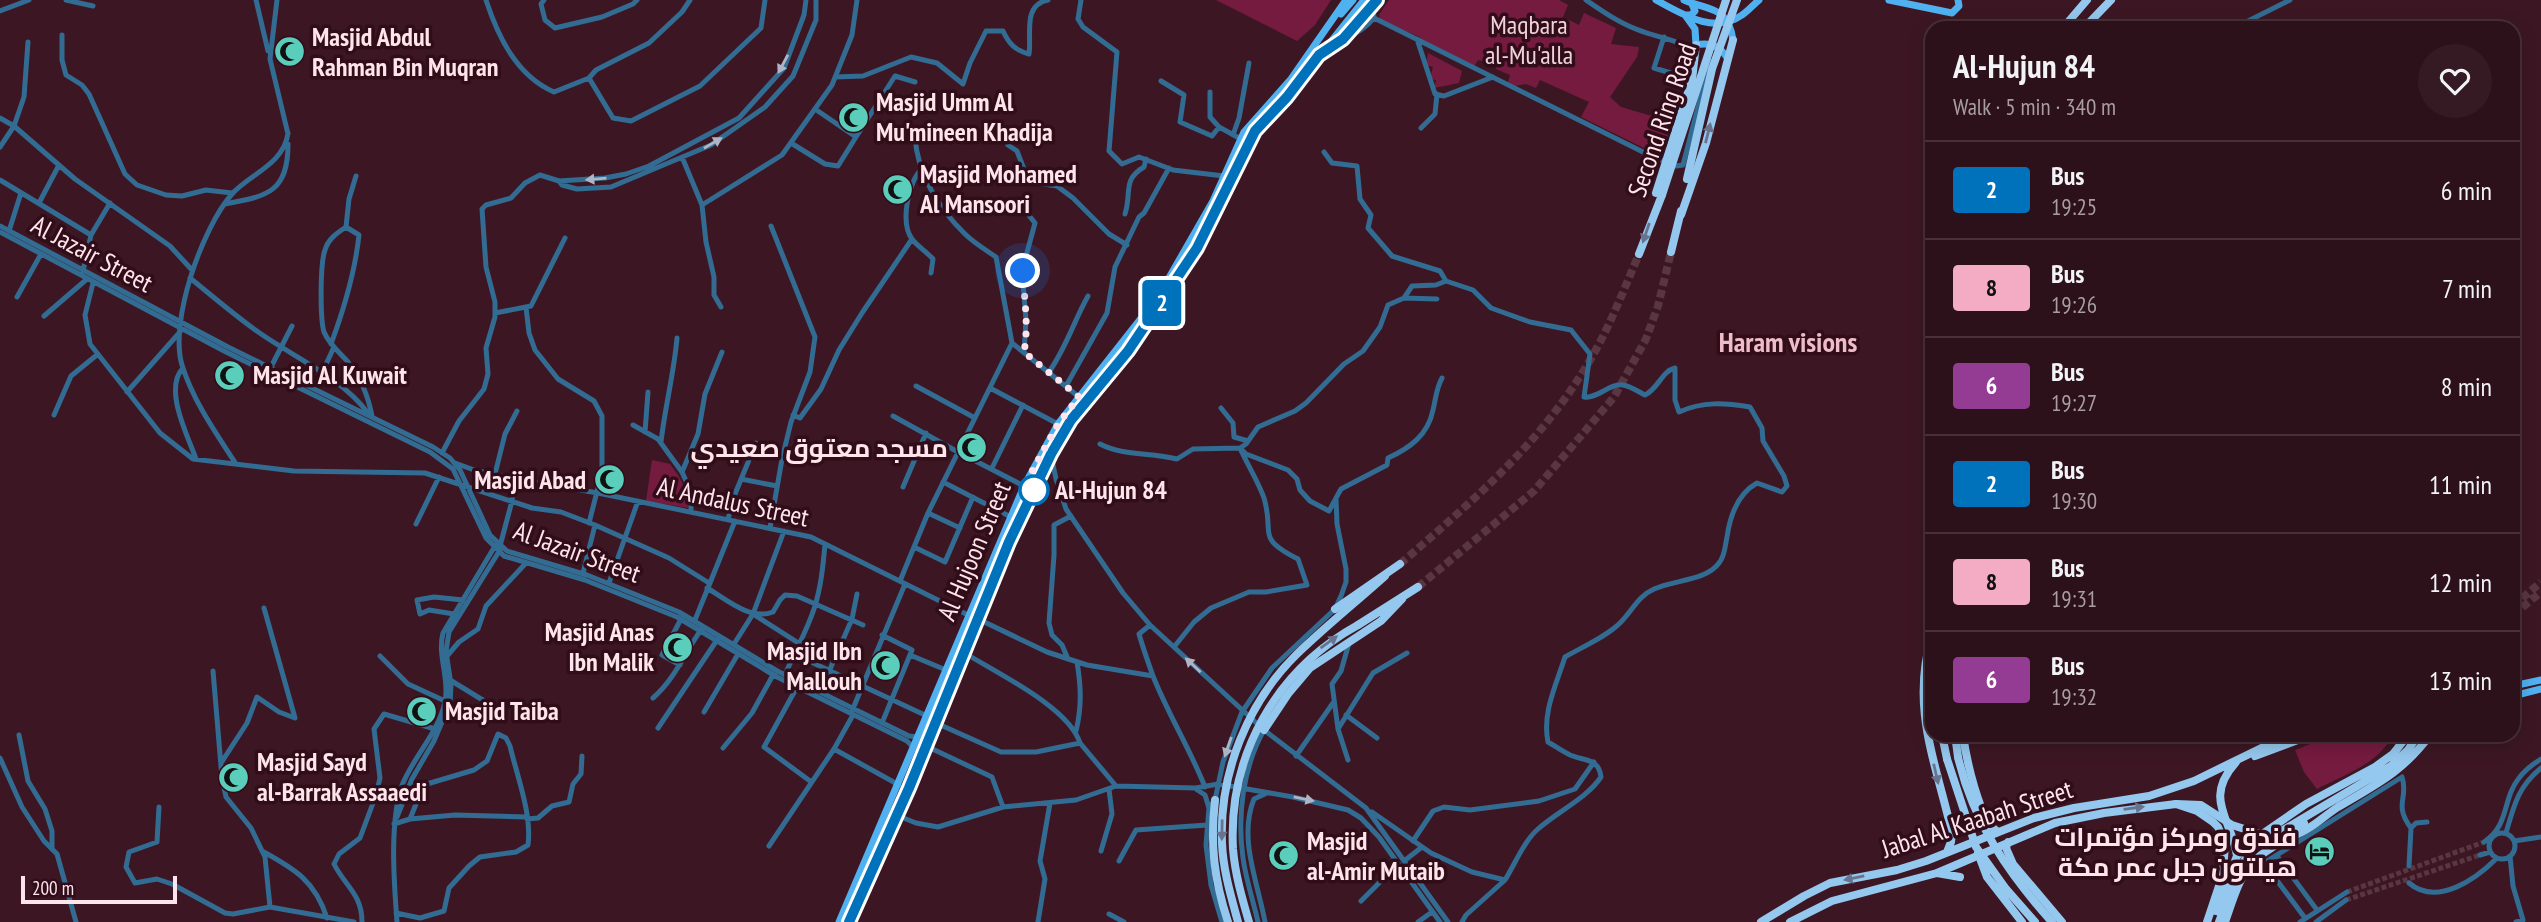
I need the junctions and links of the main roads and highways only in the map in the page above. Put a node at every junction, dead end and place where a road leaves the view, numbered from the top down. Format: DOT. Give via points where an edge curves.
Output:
graph roads {
  1 [pos="1346,0"];
  2 [pos="1353,0"];
  3 [pos="1364,0"];
  4 [pos="1656,0"];
  5 [pos="1684,0"];
  6 [pos="1726,0"];
  7 [pos="1737,0"];
  8 [pos="1759,0"];
  9 [pos="1889,0"];
  10 [pos="2087,0"];
  11 [pos="2111,0"];
  12 [pos="1959,3"];
  13 [pos="1375,4"];
  14 [pos="1692,4"];
  15 [pos="1685,15"];
  16 [pos="1740,17"];
  17 [pos="2069,21"];
  18 [pos="2091,21"];
  19 [pos="1727,22"];
  20 [pos="1732,40"];
  21 [pos="1693,47"];
  22 [pos="1315,53"];
  23 [pos="1728,59"];
  24 [pos="1690,180"];
  25 [pos="1659,194"];
  26 [pos="1671,252"];
  27 [pos="1639,254"];
  28 [pos="1400,564"];
  29 [pos="1385,576"];
  30 [pos="1418,587"];
  31 [pos="1402,599"];
  32 [pos="1335,609"];
  33 [pos="972,616"];
  34 [pos="1925,668"];
  35 [pos="2541,680"];
  36 [pos="2520,684"];
  37 [pos="2541,689"];
  38 [pos="2520,694"];
  39 [pos="1925,727"];
  40 [pos="1264,730"];
  41 [pos="1929,742"];
  42 [pos="1943,742"];
  43 [pos="1956,742"];
  44 [pos="1965,742"];
  45 [pos="2273,742"];
  46 [pos="2293,742"];
  47 [pos="2402,742"];
  48 [pos="2413,742"];
  49 [pos="2424,742"];
  50 [pos="2239,758"];
  51 [pos="2226,774"];
  52 [pos="1215,800"];
  53 [pos="2176,804"];
  54 [pos="2334,810"];
  55 [pos="1998,832"];
  56 [pos="2008,842"];
  57 [pos="1976,847"];
  58 [pos="1947,852"];
  59 [pos="2237,856"];
  60 [pos="1937,873"];
  61 [pos="1960,877"];
  62 [pos="839,922"];
  63 [pos="849,922"];
  64 [pos="1228,922"];
  65 [pos="1238,922"];
  66 [pos="1249,922"];
  67 [pos="1761,922"];
  68 [pos="1790,922"];
  69 [pos="2022,922"];
  70 [pos="2035,922"];
  71 [pos="2052,922"];
  72 [pos="2062,922"];
  73 [pos="2209,922"];
  74 [pos="2219,922"];
  75 [pos="2225,922"];
  1 -- 22 [label="main road"];
  2 -- 22 [label="main road"];
  3 -- 22 [label="main road"];
  4 -- 15 [label="main road"];
  5 -- 14 [label="main road"];
  6 -- 25 [label="highway, Second Ring Road, bridge"];
  7 -- 24 [label="highway, Second Ring Road, bridge" via="1713,69"];
  8 -- 16 [label="main road"];
  9 -- 12 [label="main road" via="1952,13"];
  10 -- 17 [label="highway"];
  11 -- 18 [label="highway"];
  13 -- 22 [label="main road" via="1343,39"];
  14 -- 15 [label="main road" via="1695,11"];
  14 -- 19 [label="main road" via="1716,10"];
  15 -- 19 [label="main road" via="1705,22"];
  15 -- 21 [label="main road" via="1695,29"];
  16 -- 19 [label="main road"];
  16 -- 20 [label="main road"];
  19 -- 20 [label="main road"];
  20 -- 23 [label="highway"];
  21 -- 23 [label="main road" via="1714,45"];
  21 -- 25 [label="highway, bridge" via="1692,80"];
  22 -- 33 [label="main road, Al Hujoon Street" via="1287,97 1255,131 1197,248 1128,351 1071,420"];
  22 -- 33 [label="main road, Al Hujoon Street" via="1237,137 1213,201 1166,283 1058,424 1024,486"];
  24 -- 23 [label="highway, one-way"];
  24 -- 26 [label="highway, Second Ring Road"];
  25 -- 27 [label="highway, Second Ring Road, one-way"];
  28 -- 29 [label="highway"];
  29 -- 32 [label="highway"];
  29 -- 65 [label="highway, one-way, bridge" via="1295,656 1246,724 1223,802 1224,865"];
  30 -- 31 [label="highway"];
  31 -- 40 [label="highway" via="1381,621 1310,668"];
  66 -- 31 [label="highway, one-way, bridge" via="1235,869 1236,788 1263,714 1290,678 1323,646"];
  33 -- 62 [label="main road, Al Hujoon Street"];
  33 -- 63 [label="main road, Al Hujoon Street" via="936,723"];
  34 -- 39 [label="highway, one-way"];
  35 -- 36 [label="main road"];
  37 -- 38 [label="main road"];
  41 -- 58 [label="highway, one-way" via="1952,833"];
  42 -- 57 [label="highway, bridge"];
  43 -- 71 [label="highway, bridge" via="1964,781 1991,842 2020,886"];
  44 -- 55 [label="highway" via="1976,792 1991,827"];
  45 -- 50 [label="highway, Jabal Al Kaabah Street"];
  46 -- 51 [label="highway" via="2245,760"];
  47 -- 59 [label="highway" via="2375,767 2306,804"];
  48 -- 74 [label="highway" via="2391,766 2253,848 2240,867"];
  49 -- 54 [label="highway" via="2399,770"];
  50 -- 51 [label="highway"];
  50 -- 55 [label="highway, Jabal Al Kaabah Street" via="2194,781 2149,796 2074,807"];
  51 -- 59 [label="highway" via="2220,808"];
  52 -- 64 [label="highway" via="1213,862"];
  53 -- 54 [label="highway, bridge" via="2201,805 2232,825 2263,835 2282,834"];
  56 -- 53 [label="highway, Jabal Al Kaabah Street, one-way" via="2055,823"];
  53 -- 73 [label="highway, bridge" via="2197,811 2218,827 2225,843 2225,861"];
  54 -- 75 [label="highway" via="2250,864"];
  55 -- 58 [label="highway, Jabal Al Kaabah Street"];
  56 -- 60 [label="highway, Jabal Al Kaabah Street"];
  56 -- 72 [label="highway" via="2013,864"];
  57 -- 69 [label="highway, bridge" via="1987,877"];
  57 -- 70 [label="highway, bridge"];
  58 -- 67 [label="highway, Jabal Al Kaabah Street, one-way" via="1897,870 1830,883"];
  59 -- 73 [label="highway"];
  60 -- 61 [label="highway"];
  60 -- 68 [label="highway, Jabal Al Kaabah Street" via="1832,901"];
}
